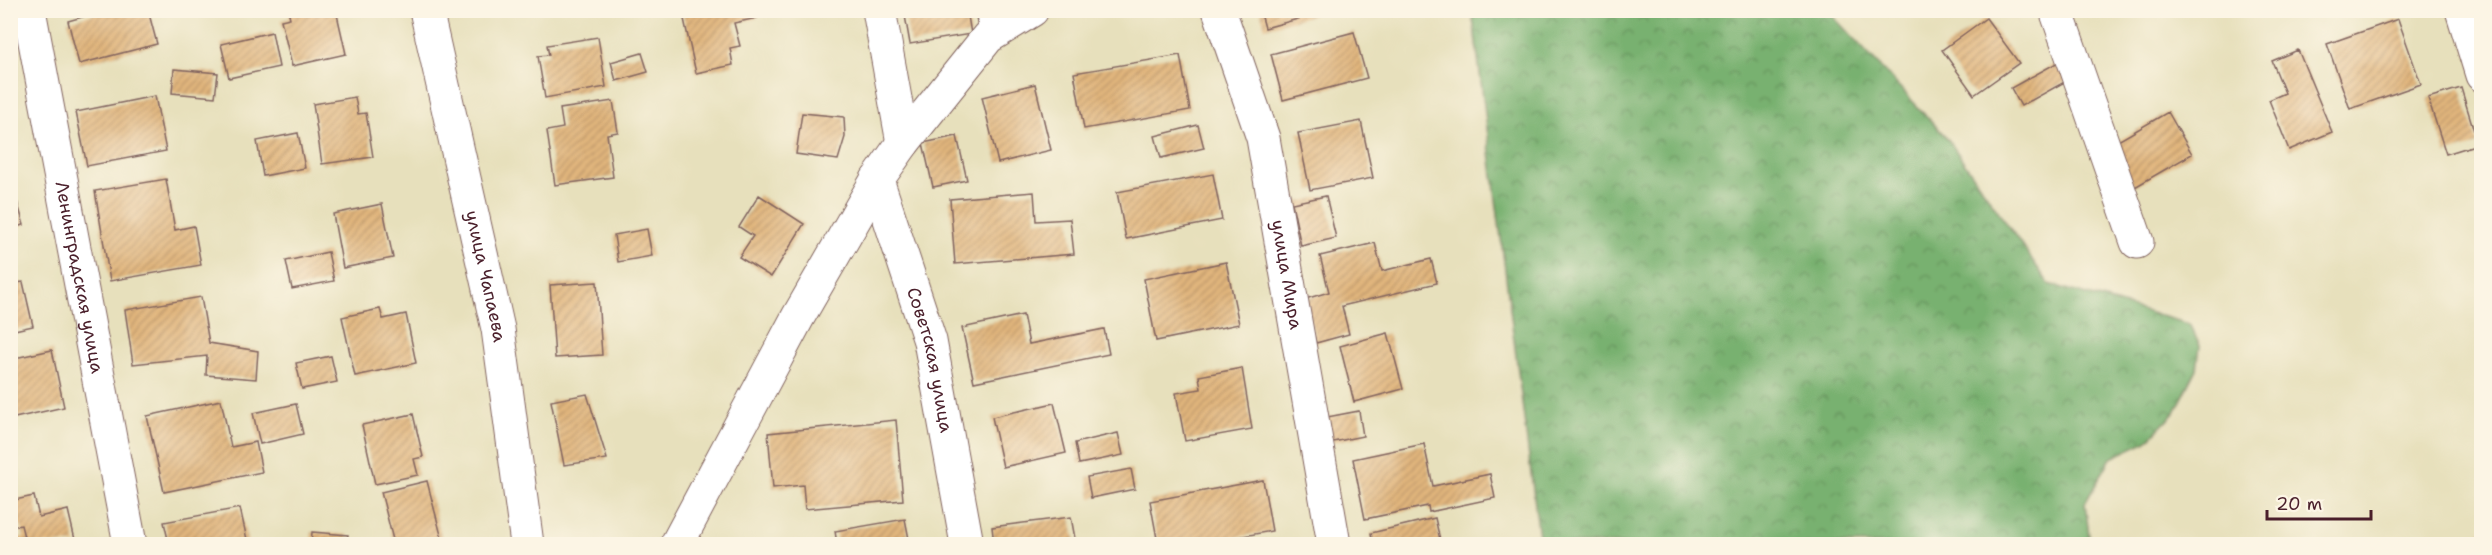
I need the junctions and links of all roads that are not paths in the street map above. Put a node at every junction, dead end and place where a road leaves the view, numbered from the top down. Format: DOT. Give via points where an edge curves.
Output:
graph roads {
  1 [pos="29,10"];
  2 [pos="426,10"];
  3 [pos="879,10"];
  4 [pos="1032,10"];
  5 [pos="1219,10"];
  6 [pos="2056,10"];
  7 [pos="2462,10"];
  8 [pos="986,24"];
  9 [pos="2481,75"];
  10 [pos="903,143"];
  11 [pos="877,180"];
  12 [pos="2137,242"];
  13 [pos="130,544"];
  14 [pos="527,544"];
  15 [pos="677,544"];
  16 [pos="968,544"];
  17 [pos="1334,544"];
  1 -- 13 [label="street, Ленинградская улица"];
  2 -- 14 [label="street, улица Чапаева" via="498,329"];
  3 -- 10 [label="street"];
  4 -- 8 [label="street"];
  5 -- 17 [label="street, улица Мира" via="1263,138"];
  6 -- 12 [label="street"];
  7 -- 9 [label="street"];
  8 -- 10 [label="street"];
  10 -- 11 [label="street"];
  11 -- 15 [label="street" via="798,317"];
  11 -- 16 [label="street, Советская улица" via="930,341"];
}
